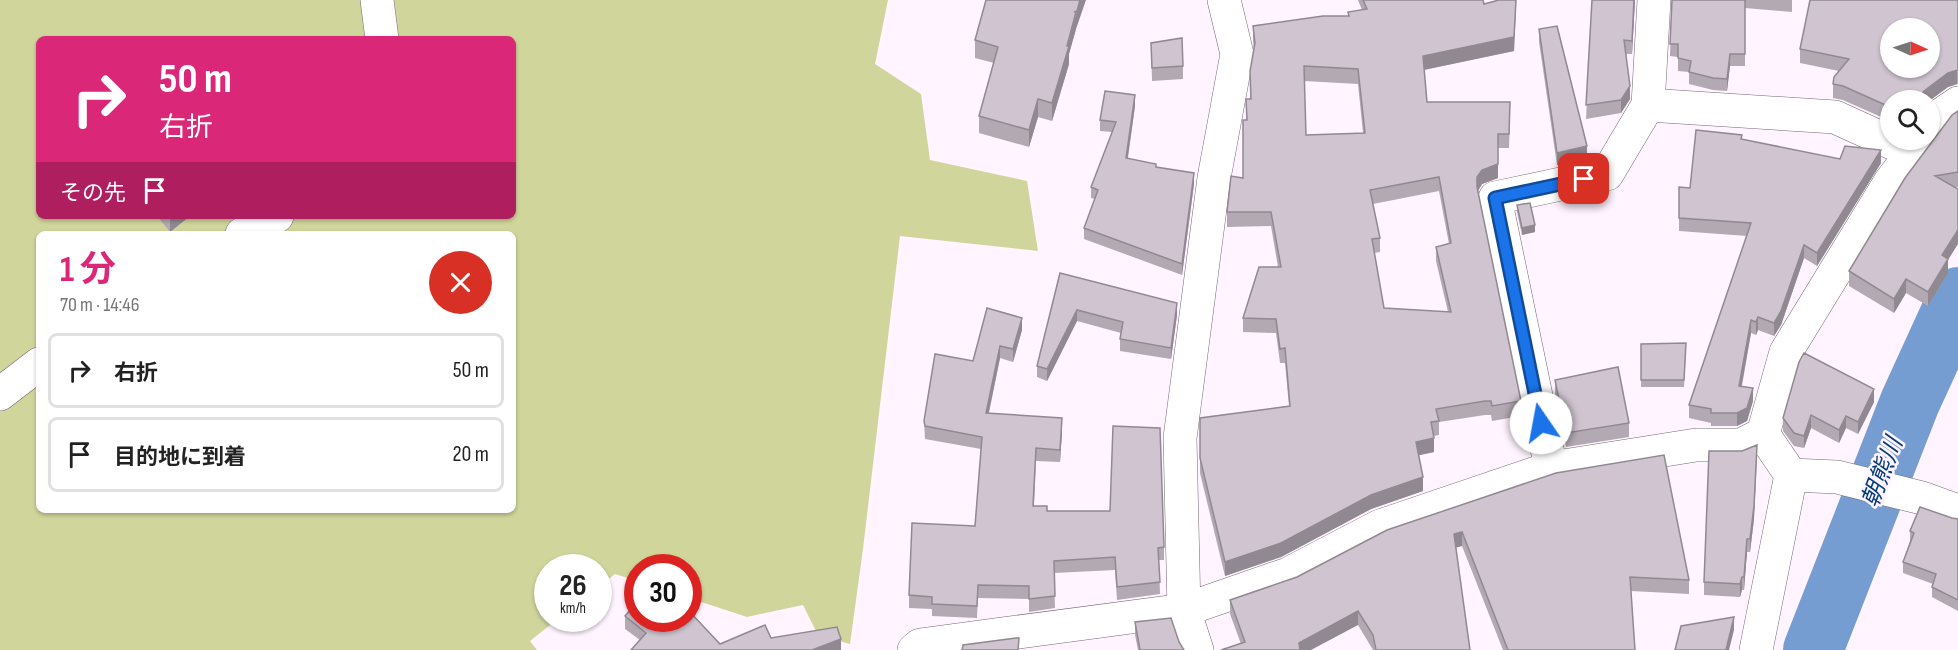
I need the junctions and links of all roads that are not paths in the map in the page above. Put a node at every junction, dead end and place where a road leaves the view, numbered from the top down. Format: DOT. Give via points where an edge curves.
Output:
graph roads {
  1 [pos="377,0"];
  2 [pos="1224,0"];
  3 [pos="1654,0"];
  4 [pos="382,36"];
  5 [pos="1958,103"];
  6 [pos="1648,105"];
  7 [pos="1940,115"];
  8 [pos="1880,130"];
  9 [pos="1914,150"];
  10 [pos="271,219"];
  11 [pos="248,231"];
  12 [pos="36,365"];
  13 [pos="0,394"];
  14 [pos="1763,434"];
  15 [pos="1551,468"];
  16 [pos="1791,475"];
  17 [pos="1958,511"];
  18 [pos="1184,610"];
  19 [pos="914,650"];
  20 [pos="1197,650"];
  21 [pos="1756,650"];
  1 -- 4 [label="street"];
  2 -- 18 [label="street" via="1237,54 1214,178 1179,438"];
  3 -- 6 [label="street"];
  5 -- 7 [label="street"];
  6 -- 8 [label="street" via="1835,117"];
  6 -- 15 [label="street" via="1607,174 1495,198"];
  9 -- 14 [label="street" via="1890,182 1786,352"];
  10 -- 11 [label="street"];
  12 -- 13 [label="street"];
  14 -- 15 [label="street" via="1741,445 1696,445"];
  14 -- 16 [label="street"];
  15 -- 18 [label="street" via="1380,526 1288,574"];
  16 -- 17 [label="street" via="1837,477"];
  16 -- 21 [label="street"];
  18 -- 19 [label="street" via="920,645"];
  18 -- 20 [label="street"];
}
